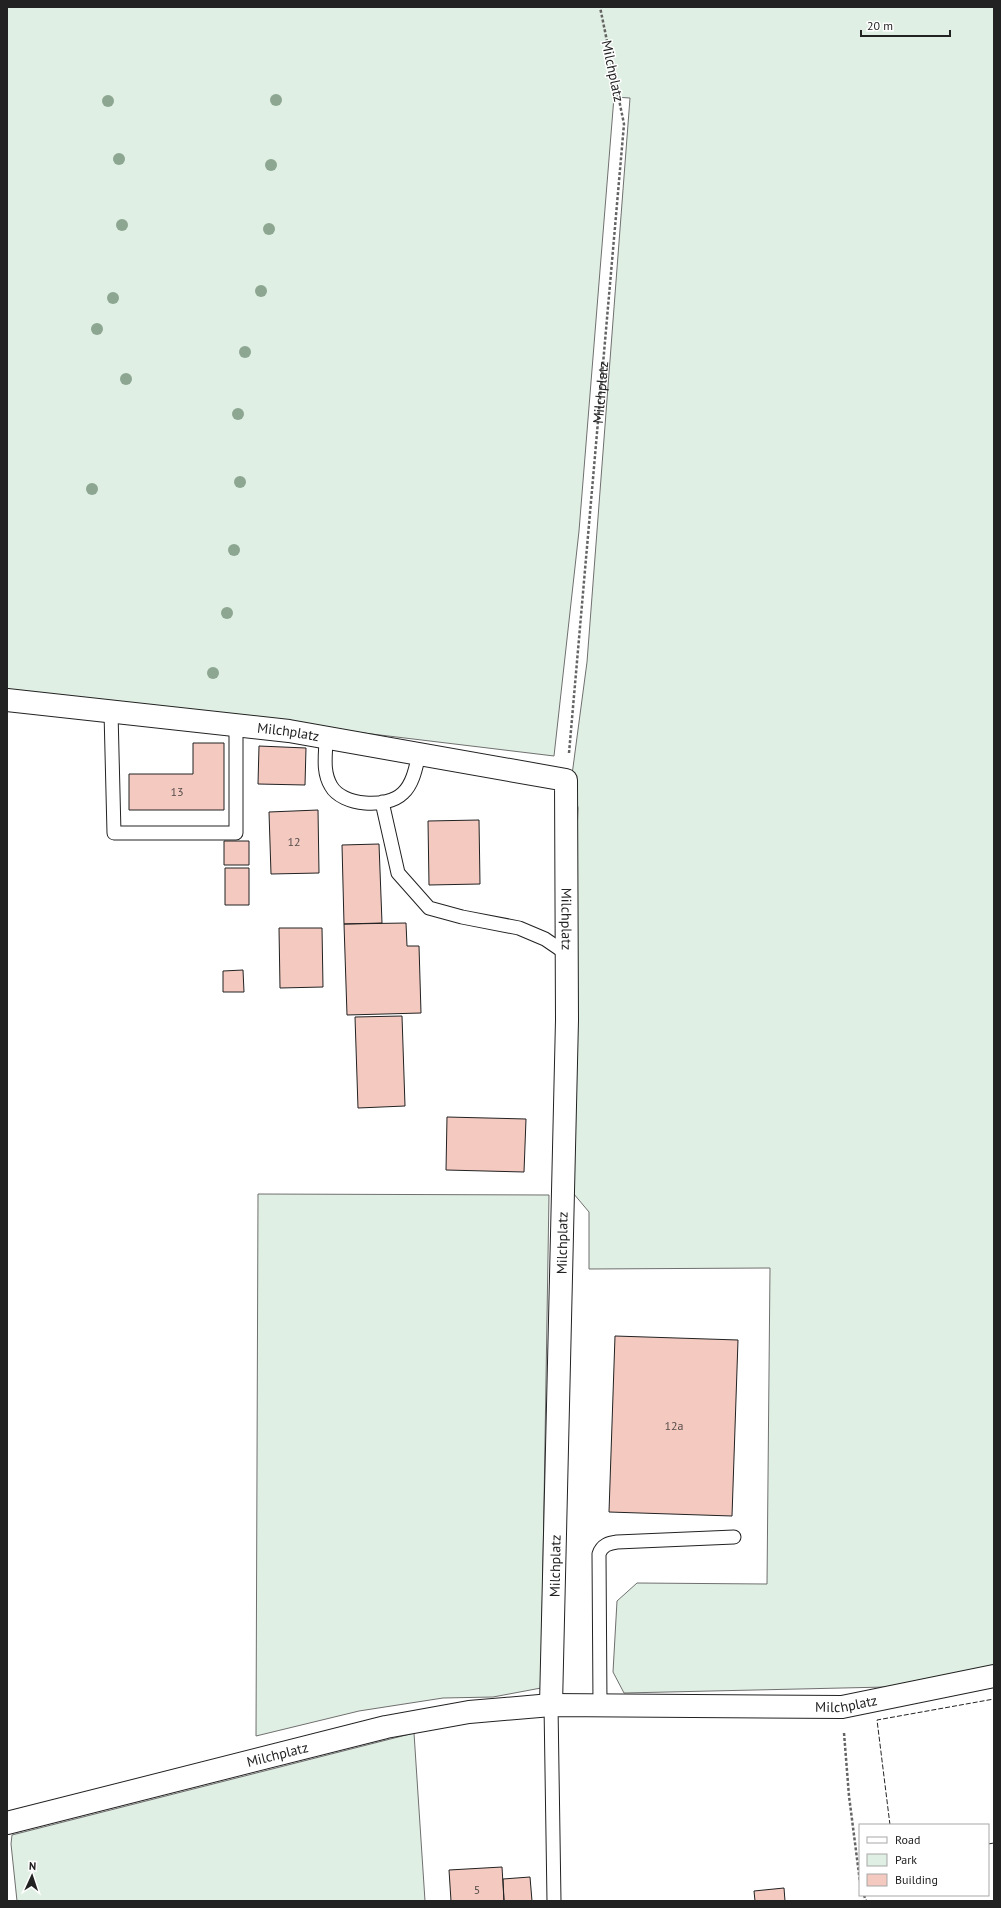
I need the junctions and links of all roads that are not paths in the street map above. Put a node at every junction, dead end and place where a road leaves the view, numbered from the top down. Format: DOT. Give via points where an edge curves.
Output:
graph roads {
  1 [pos="7,700"];
  2 [pos="111,712"];
  3 [pos="236,725"];
  4 [pos="326,738"];
  5 [pos="419,754"];
  6 [pos="382,802"];
  7 [pos="567,954"];
  8 [pos="734,1537"];
  9 [pos="994,1676"];
  10 [pos="551,1705"];
  11 [pos="600,1705"];
  12 [pos="7,1823"];
  13 [pos="554,1901"];
  1 -- 2 [label="street, Milchplatz"];
  2 -- 3 [label="street, Milchplatz"];
  2 -- 3 [label="lane" via="114,832 236,833"];
  3 -- 4 [label="street, Milchplatz"];
  4 -- 5 [label="street, Milchplatz"];
  4 -- 6 [label="lane" via="325,771 331,787 342,798 365,804"];
  5 -- 6 [label="lane" via="412,778 403,794"];
  5 -- 7 [label="street, Milchplatz" via="566,780"];
  6 -- 7 [label="lane" via="398,873 429,908 519,928 545,939"];
  7 -- 10 [label="street, Milchplatz"];
  8 -- 11 [label="lane" via="608,1543 600,1551"];
  9 -- 11 [label="street, Milchplatz" via="842,1707"];
  10 -- 11 [label="street, Milchplatz"];
  10 -- 12 [label="street, Milchplatz" via="470,1712 386,1727"];
  10 -- 13 [label="lane"];
}
